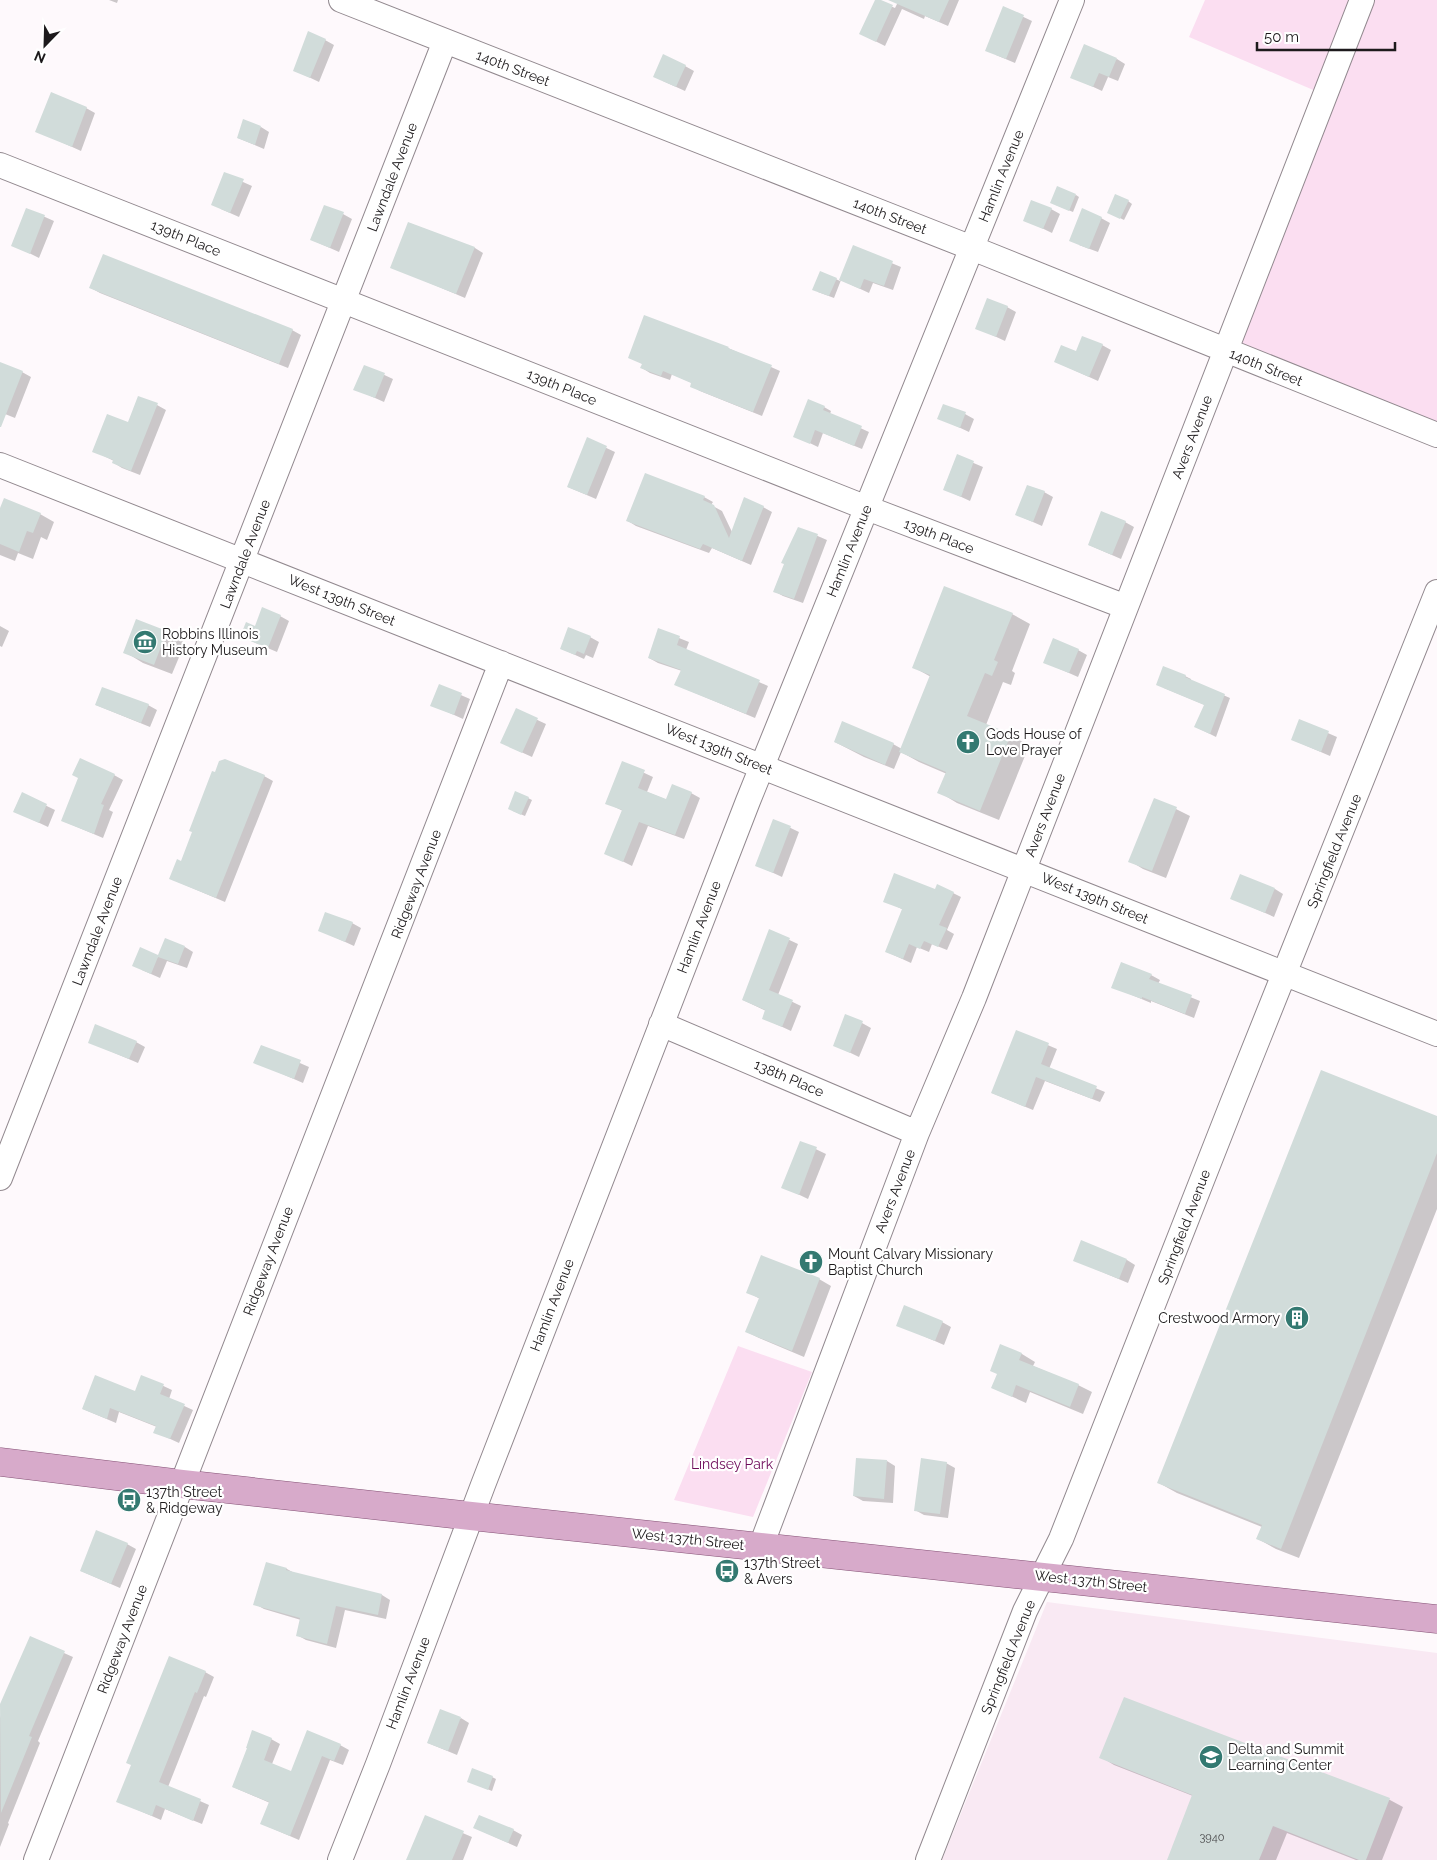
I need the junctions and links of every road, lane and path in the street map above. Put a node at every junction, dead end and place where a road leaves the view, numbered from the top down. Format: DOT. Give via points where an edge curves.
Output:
graph roads {
  1 [pos="342,0"];
  2 [pos="1072,0"];
  3 [pos="1362,0"];
  4 [pos="445,41"];
  5 [pos="0,164"];
  6 [pos="972,248"];
  7 [pos="344,300"];
  8 [pos="1226,351"];
  9 [pos="1437,435"];
  10 [pos="0,465"];
  11 [pos="867,508"];
  12 [pos="242,561"];
  13 [pos="1437,592"];
  14 [pos="1126,607"];
  15 [pos="501,663"];
  16 [pos="762,766"];
  17 [pos="1024,870"];
  18 [pos="1284,973"];
  19 [pos="661,1024"];
  20 [pos="1437,1034"];
  21 [pos="917,1133"];
  22 [pos="0,1178"];
  23 [pos="0,1462"];
  24 [pos="182,1484"];
  25 [pos="470,1516"];
  26 [pos="761,1546"];
  27 [pos="1043,1576"];
  28 [pos="1437,1618"];
  29 [pos="36,1860"];
  30 [pos="340,1860"];
  31 [pos="928,1860"];
  1 -- 4 [label="street, 140th Street"];
  2 -- 6 [label="street, Hamlin Avenue"];
  3 -- 8 [label="street, Avers Avenue"];
  4 -- 6 [label="street, 140th Street"];
  4 -- 7 [label="street, Lawndale Avenue"];
  5 -- 7 [label="street, 139th Place"];
  6 -- 8 [label="street, 140th Street"];
  6 -- 11 [label="street, Hamlin Avenue"];
  7 -- 11 [label="street, 139th Place"];
  7 -- 12 [label="street, Lawndale Avenue"];
  8 -- 9 [label="street, 140th Street"];
  8 -- 14 [label="street, Avers Avenue"];
  10 -- 12 [label="street, West 139th Street"];
  11 -- 14 [label="street, 139th Place"];
  11 -- 16 [label="street, Hamlin Avenue"];
  12 -- 15 [label="street, West 139th Street"];
  12 -- 22 [label="street, Lawndale Avenue"];
  13 -- 18 [label="street, Springfield Avenue"];
  14 -- 17 [label="street, Avers Avenue"];
  15 -- 16 [label="street, West 139th Street"];
  15 -- 24 [label="street, Ridgeway Avenue"];
  16 -- 17 [label="street, West 139th Street"];
  16 -- 19 [label="street, Hamlin Avenue"];
  17 -- 18 [label="street, West 139th Street"];
  17 -- 21 [label="street, Avers Avenue"];
  18 -- 20 [label="street, West 139th Street"];
  18 -- 27 [label="street, Springfield Avenue" via="1062,1539"];
  19 -- 21 [label="street, 138th Place"];
  19 -- 25 [label="street, Hamlin Avenue"];
  21 -- 26 [label="street, Avers Avenue"];
  23 -- 24 [label="main road, West 137th Street"];
  24 -- 25 [label="main road, West 137th Street"];
  24 -- 29 [label="street, Ridgeway Avenue"];
  25 -- 26 [label="main road, West 137th Street"];
  25 -- 30 [label="street, Hamlin Avenue"];
  26 -- 27 [label="main road, West 137th Street"];
  27 -- 28 [label="main road, West 137th Street"];
  27 -- 31 [label="street, Springfield Avenue" via="1025,1611"];
}
